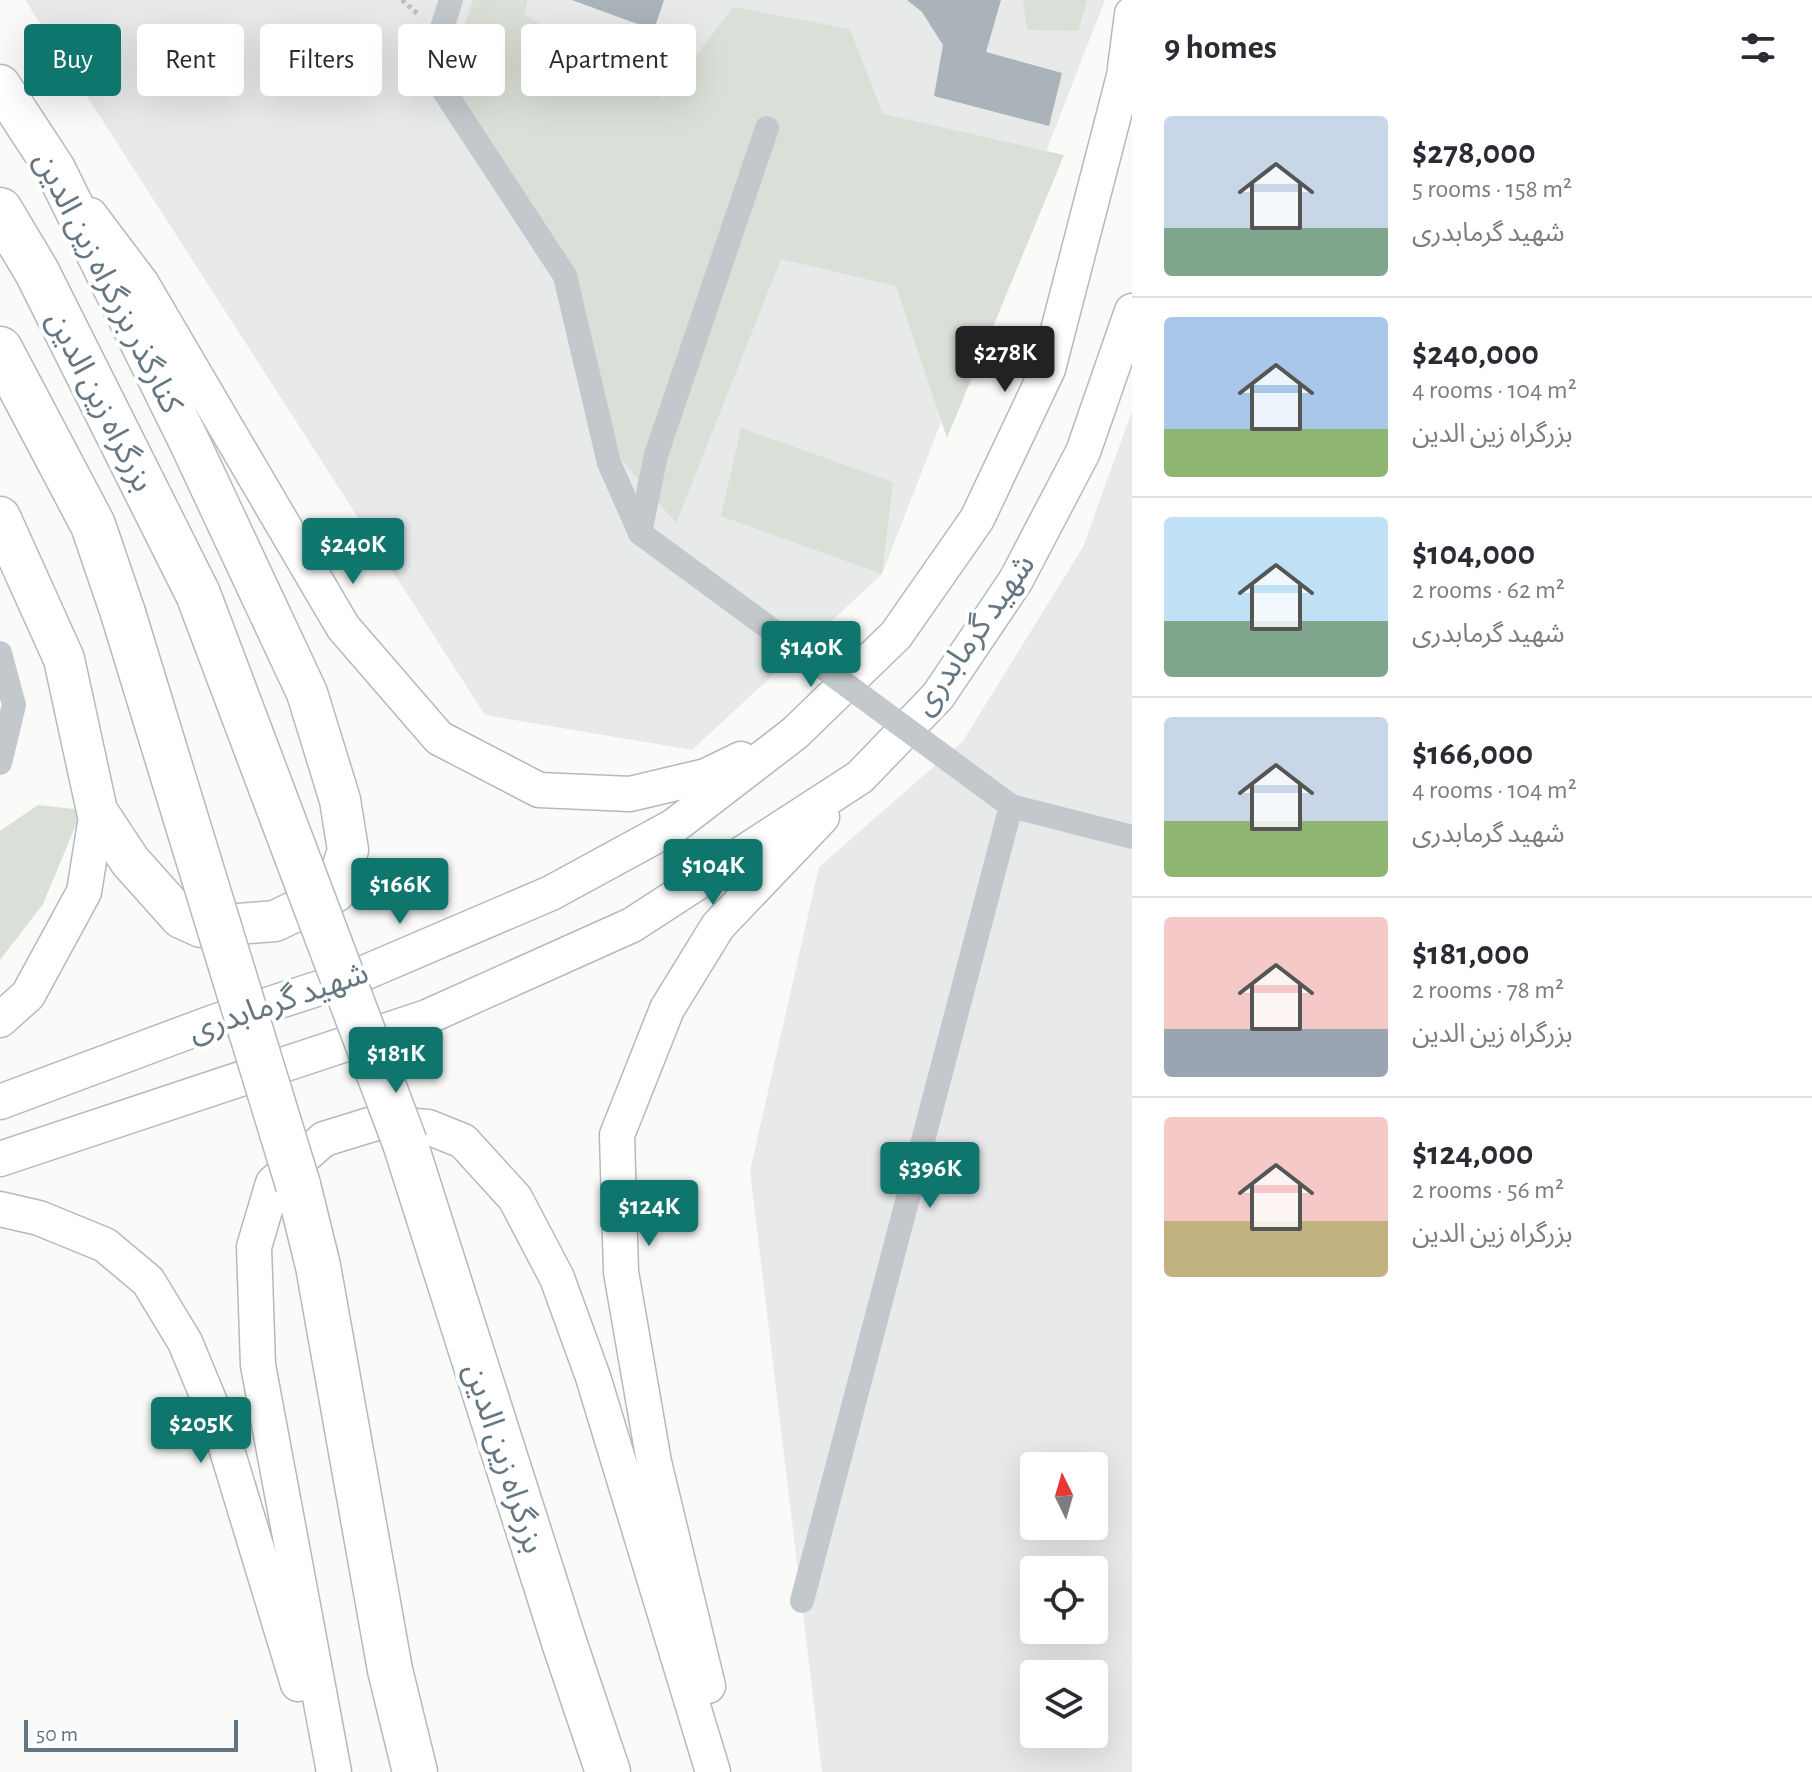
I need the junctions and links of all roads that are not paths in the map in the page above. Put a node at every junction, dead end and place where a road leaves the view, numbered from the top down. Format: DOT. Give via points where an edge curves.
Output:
graph roads {
  1 [pos="451,0"];
  2 [pos="1132,14"];
  3 [pos="1128,63"];
  4 [pos="0,85"];
  5 [pos="767,128"];
  6 [pos="55,169"];
  7 [pos="0,210"];
  8 [pos="1132,311"];
  9 [pos="0,349"];
  10 [pos="0,517"];
  11 [pos="640,533"];
  12 [pos="0,653"];
  13 [pos="795,733"];
  14 [pos="0,763"];
  15 [pos="860,777"];
  16 [pos="1011,806"];
  17 [pos="97,811"];
  18 [pos="1132,837"];
  19 [pos="0,1020"];
  20 [pos="0,1102"];
  21 [pos="0,1159"];
  22 [pos="0,1209"];
  23 [pos="802,1601"];
  24 [pos="325,1772"];
  25 [pos="334,1772"];
  26 [pos="415,1772"];
  27 [pos="608,1772"];
  28 [pos="713,1772"];
  29 [pos="727,1772"];
  1 -- 11 [label="street" via="440,34 440,85 565,276 609,463"];
  2 -- 3 [label="main road, شهید گرمابدری"];
  3 -- 13 [label="main road, شهید گرمابدری" via="1048,369 977,519 896,635"];
  4 -- 6 [label="main road, کنارگذر بزرگراه زین الدین"];
  5 -- 11 [label="street" via="656,455"];
  6 -- 13 [label="main road" via="142,284 343,627 439,738 539,790 630,794 706,776"];
  6 -- 17 [label="main road, کنارگذر بزرگراه زین الدین" via="307,693 340,800 348,850 335,892 324,898 275,921 201,927 181,918 130,861"];
  7 -- 27 [label="highway, بزرگراه زین الدین, bridge" via="37,272 198,594 405,1143"];
  8 -- 15 [label="main road, شهید گرمابدری" via="1083,452 1016,580 938,696"];
  9 -- 26 [label="highway, بزرگراه زین الدین, bridge" via="93,525 298,1185 318,1266 390,1670"];
  10 -- 17 [label="main road" via="64,659"];
  11 -- 16 [label="street, bridge"];
  12 -- 14 [label="street" via="14,705"];
  13 -- 20 [label="main road, شهید گرمابدری" via="674,826 551,893 357,976 214,1022"];
  15 -- 21 [label="main road, شهید گرمابدری" via="632,925 427,1017"];
  15 -- 29 [label="main road" via="718,926 667,1009 617,1135 626,1301 654,1462"];
  16 -- 18 [label="street"];
  16 -- 23 [label="street"];
  17 -- 19 [label="main road" via="84,892 28,995"];
  22 -- 24 [label="main road" via="39,1218 105,1245 148,1281 185,1342 219,1424"];
  25 -- 28 [label="main road" via="258,1365 254,1247 273,1183 324,1139 376,1123 428,1127 463,1141 515,1198 557,1278 593,1377"];
}
